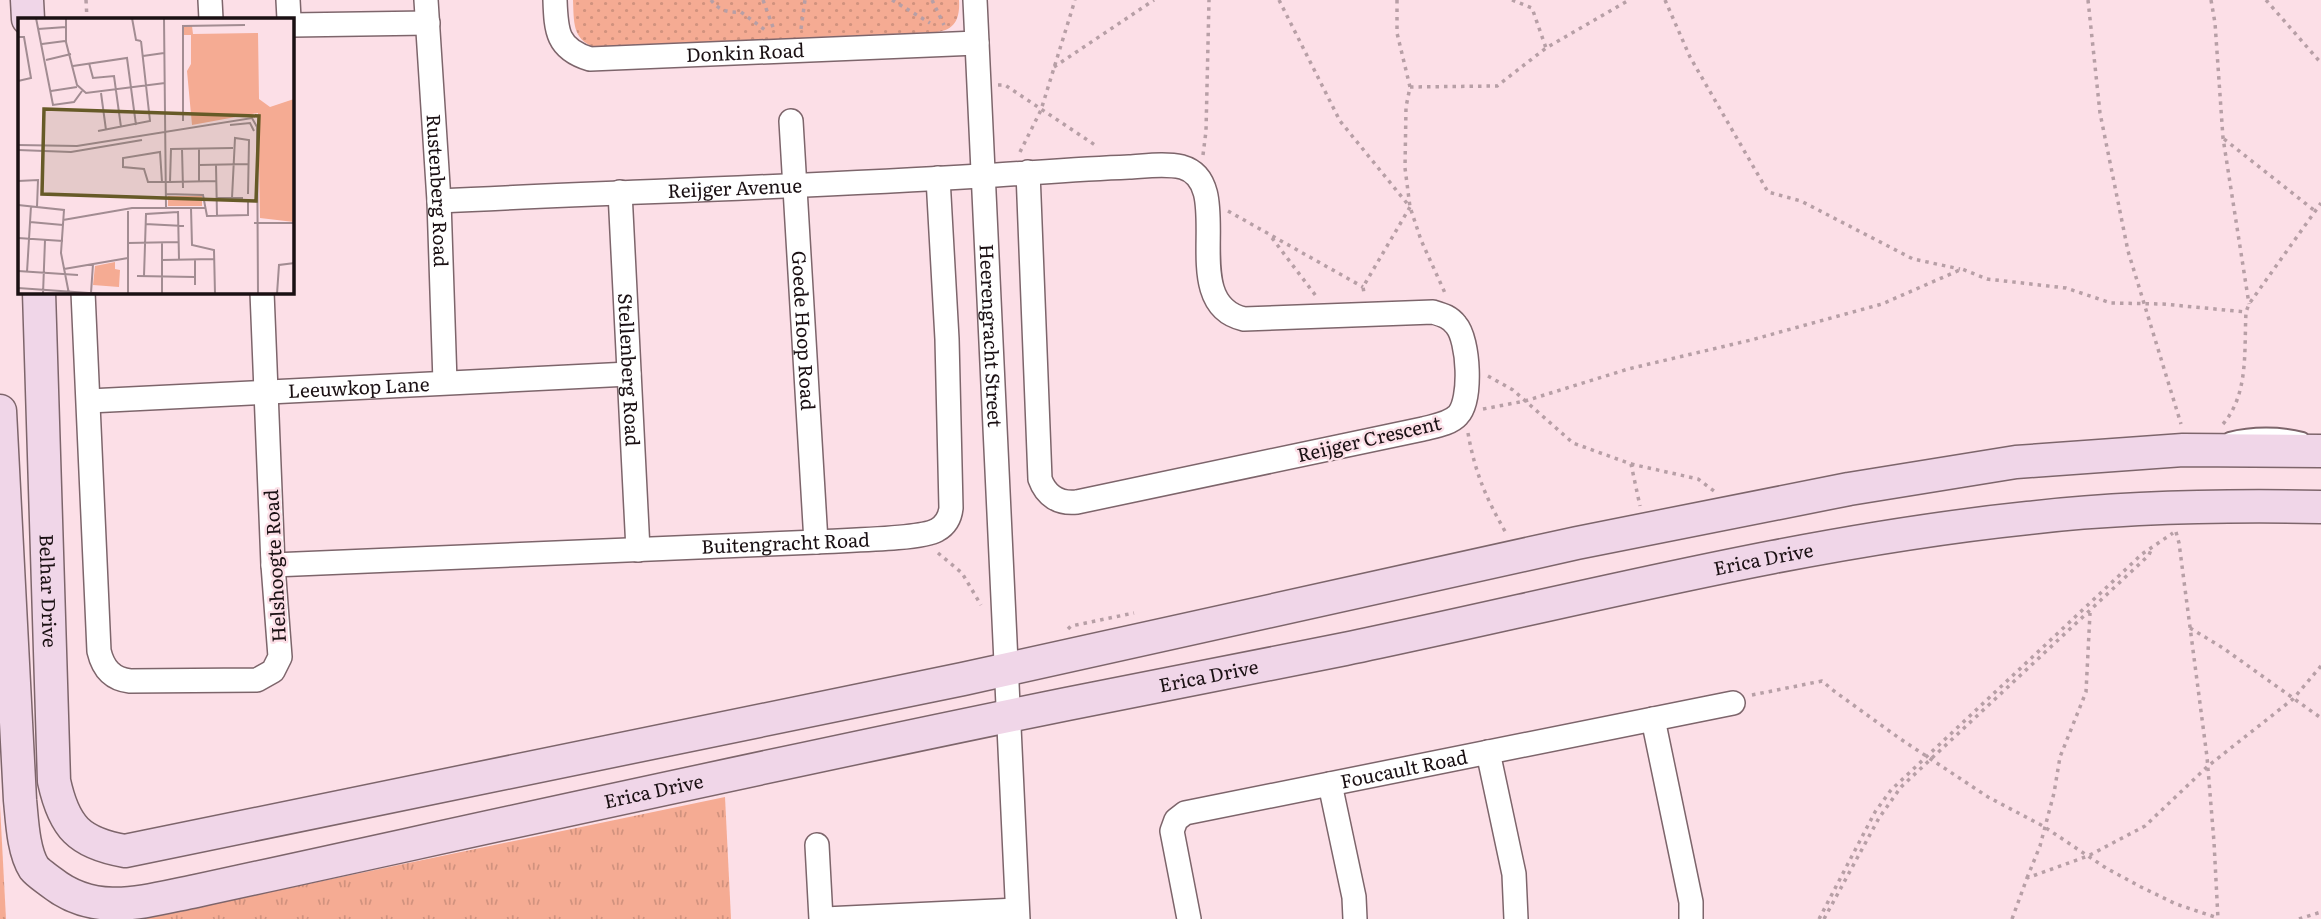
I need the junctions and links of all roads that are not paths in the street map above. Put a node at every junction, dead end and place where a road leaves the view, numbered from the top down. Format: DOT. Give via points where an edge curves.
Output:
graph roads {
  1 [pos="27,0"];
  2 [pos="210,0"];
  3 [pos="288,0"];
  4 [pos="426,0"];
  5 [pos="555,0"];
  6 [pos="975,0"];
  7 [pos="28,18"];
  8 [pos="211,18"];
  9 [pos="289,18"];
  10 [pos="428,23"];
  11 [pos="294,25"];
  12 [pos="977,43"];
  13 [pos="791,121"];
  14 [pos="1022,172"];
  15 [pos="983,175"];
  16 [pos="938,178"];
  17 [pos="795,184"];
  18 [pos="620,192"];
  19 [pos="439,201"];
  20 [pos="39,294"];
  21 [pos="83,294"];
  22 [pos="262,294"];
  23 [pos="629,374"];
  24 [pos="445,382"];
  25 [pos="267,391"];
  26 [pos="89,401"];
  27 [pos="0,411"];
  28 [pos="2321,450"];
  29 [pos="2321,507"];
  30 [pos="816,542"];
  31 [pos="638,550"];
  32 [pos="273,565"];
  33 [pos="1006,670"];
  34 [pos="1734,703"];
  35 [pos="1008,717"];
  36 [pos="1653,719"];
  37 [pos="1488,752"];
  38 [pos="1330,784"];
  39 [pos="817,845"];
  40 [pos="104,905"];
  41 [pos="1017,914"];
  42 [pos="823,919"];
  43 [pos="1189,919"];
  44 [pos="1355,919"];
  45 [pos="1516,919"];
  46 [pos="1691,919"];
  1 -- 7 [label="main road"];
  2 -- 8 [label="street"];
  3 -- 9 [label="street"];
  4 -- 10 [label="street, Rustenberg Road"];
  5 -- 12 [label="street, Donkin Road" via="561,39 574,53 590,59"];
  6 -- 12 [label="street, Heerengracht Street"];
  10 -- 11 [label="street"];
  10 -- 19 [label="street, Rustenberg Road"];
  12 -- 15 [label="street, Heerengracht Street"];
  13 -- 17 [label="street, Goede Hoop Road"];
  14 -- 14 [label="street, Reijger Crescent" via="1187,169 1205,190 1211,289 1227,313 1244,319 1433,312 1448,316 1464,342 1465,402 1458,415 1441,425 1077,502 1055,499 1040,479"];
  14 -- 15 [label="street, Reijger Avenue"];
  15 -- 16 [label="street, Reijger Avenue"];
  15 -- 33 [label="street, Heerengracht Street"];
  16 -- 17 [label="street, Reijger Avenue"];
  16 -- 30 [label="street, Buitengracht Road" via="951,508 936,531"];
  17 -- 18 [label="street, Reijger Avenue"];
  17 -- 30 [label="street, Goede Hoop Road"];
  18 -- 19 [label="street, Reijger Avenue"];
  18 -- 23 [label="street, Stellenberg Road"];
  19 -- 24 [label="street, Rustenberg Road"];
  20 -- 33 [label="main road, Belhar Drive" via="54,781 60,808 74,831 100,846 125,851"];
  21 -- 26 [label="street"];
  22 -- 25 [label="street, Helshoogte Road"];
  23 -- 24 [label="street, Leeuwkop Lane"];
  23 -- 31 [label="street, Stellenberg Road"];
  24 -- 25 [label="street, Leeuwkop Lane"];
  25 -- 26 [label="street, Leeuwkop Lane"];
  25 -- 32 [label="street, Helshoogte Road"];
  26 -- 32 [label="street, Helshoogte Road" via="99,651 110,673 130,681 257,680 273,671 280,657"];
  27 -- 40 [label="main road, Belhar Drive" via="24,839 34,868 78,898"];
  28 -- 33 [label="main road" via="2199,434 1849,489 1577,543"];
  29 -- 35 [label="main road, Erica Drive" via="2077,513 1893,536 1675,577"];
  30 -- 31 [label="street, Buitengracht Road"];
  31 -- 32 [label="street, Buitengracht Road"];
  33 -- 35 [label="street, Heerengracht Street"];
  34 -- 36 [label="street, Foucault Road"];
  35 -- 40 [label="main road, Erica Drive" via="196,891"];
  35 -- 41 [label="street, Heerengracht Street"];
  36 -- 37 [label="street, Foucault Road"];
  36 -- 46 [label="street"];
  37 -- 38 [label="street, Foucault Road"];
  37 -- 45 [label="street" via="1514,874"];
  38 -- 43 [label="street, Foucault Road" via="1180,816 1172,836"];
  38 -- 44 [label="street"];
  39 -- 42 [label="street"];
  41 -- 42 [label="street"];
}
